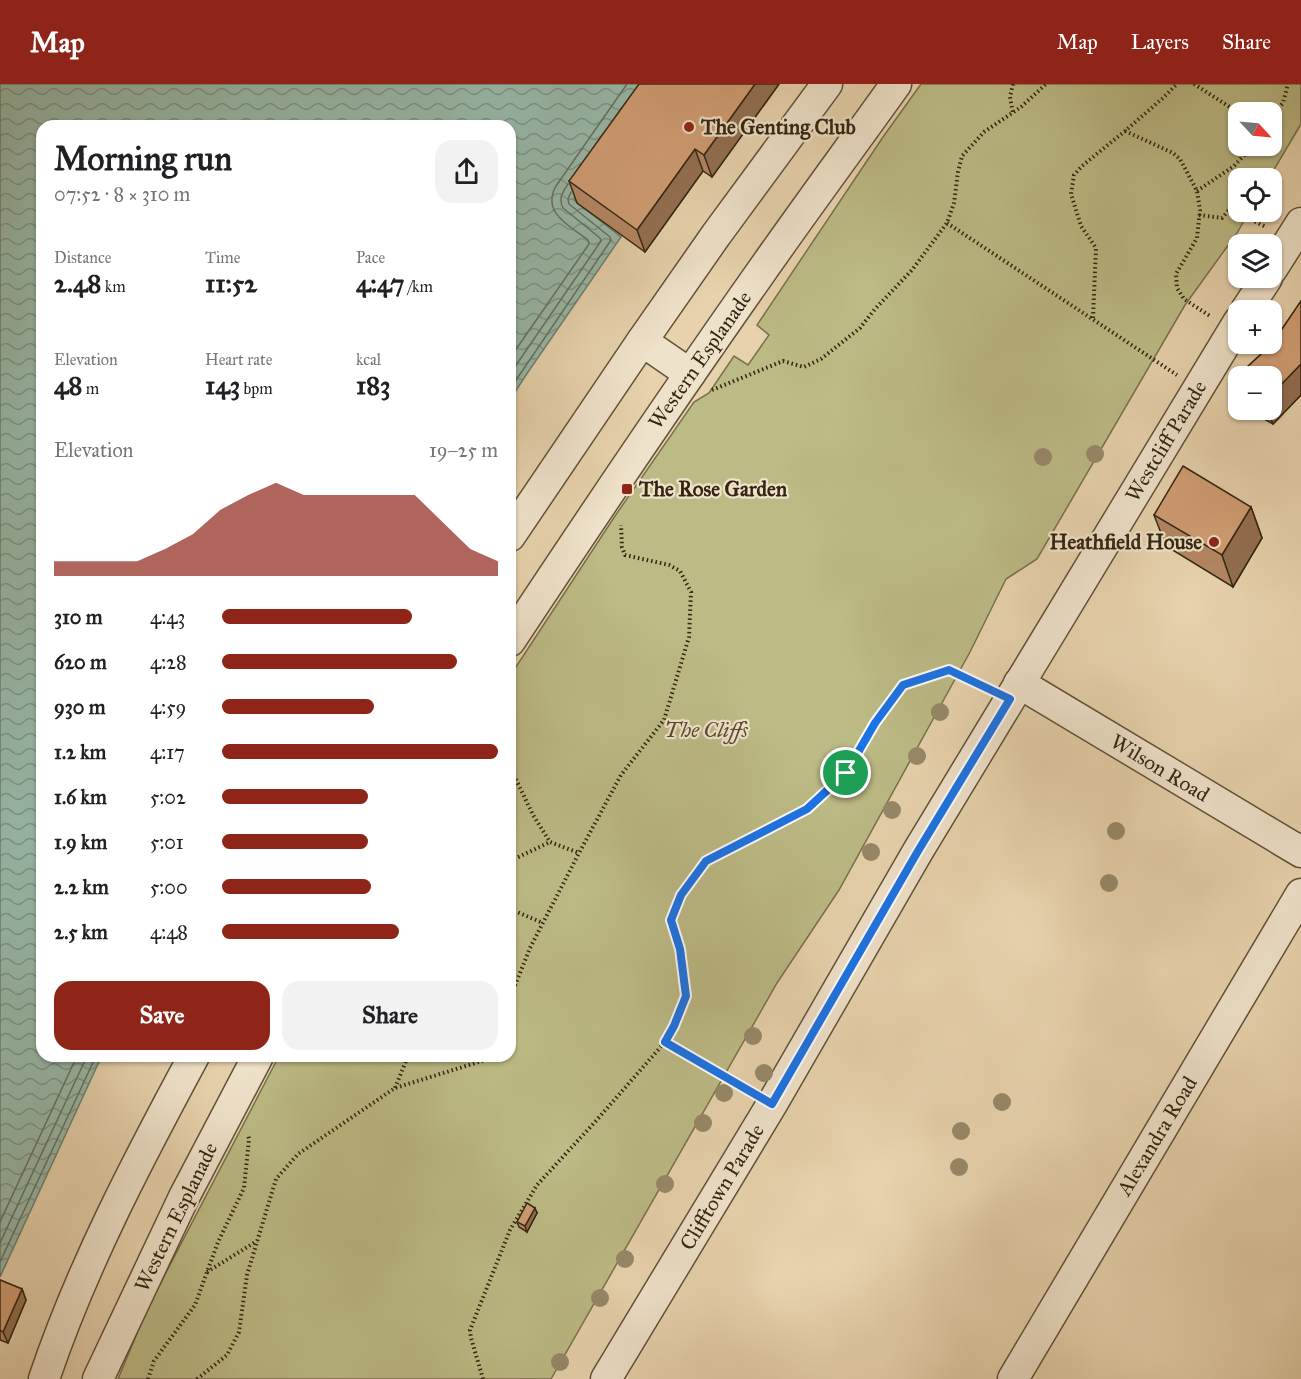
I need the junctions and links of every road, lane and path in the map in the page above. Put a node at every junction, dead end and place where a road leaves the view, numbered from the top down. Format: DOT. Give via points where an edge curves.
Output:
graph roads {
  1 [pos="827,84"];
  2 [pos="896,84"];
  3 [pos="1013,84"];
  4 [pos="1046,84"];
  5 [pos="1177,84"];
  6 [pos="1194,84"];
  7 [pos="1288,84"];
  8 [pos="1282,105"];
  9 [pos="1228,106"];
  10 [pos="1013,112"];
  11 [pos="1125,131"];
  12 [pos="1244,156"];
  13 [pos="1197,191"];
  14 [pos="1228,211"];
  15 [pos="1199,215"];
  16 [pos="1267,222"];
  17 [pos="946,223"];
  18 [pos="1296,232"];
  19 [pos="1282,254"];
  20 [pos="1228,317"];
  21 [pos="1093,319"];
  22 [pos="1228,339"];
  23 [pos="642,341"];
  24 [pos="684,384"];
  25 [pos="1198,389"];
  26 [pos="621,517"];
  27 [pos="516,527"];
  28 [pos="516,632"];
  29 [pos="1015,691"];
  30 [pos="516,780"];
  31 [pos="550,842"];
  32 [pos="1301,852"];
  33 [pos="579,853"];
  34 [pos="516,858"];
  35 [pos="1301,894"];
  36 [pos="516,912"];
  37 [pos="543,923"];
  38 [pos="516,983"];
  39 [pos="665,1042"];
  40 [pos="191,1062"];
  41 [pos="255,1062"];
  42 [pos="406,1062"];
  43 [pos="479,1062"];
  44 [pos="395,1088"];
  45 [pos="238,1093"];
  46 [pos="772,1104"];
  47 [pos="257,1241"];
  48 [pos="206,1272"];
  49 [pos="44,1379"];
  50 [pos="98,1379"];
  51 [pos="148,1379"];
  52 [pos="197,1379"];
  53 [pos="483,1379"];
  54 [pos="606,1379"];
  55 [pos="1013,1379"];
  1 -- 23 [label="street"];
  2 -- 24 [label="street, Western Esplanade"];
  3 -- 10 [label="path"];
  4 -- 10 [label="path"];
  5 -- 11 [label="path"];
  6 -- 9 [label="path"];
  7 -- 8 [label="path"];
  10 -- 17 [label="path" via="984,132 962,156 954,203"];
  11 -- 13 [label="path" via="1173,153"];
  11 -- 21 [label="path" via="1074,175 1071,194 1081,226 1096,248"];
  12 -- 13 [label="path"];
  13 -- 15 [label="path"];
  14 -- 15 [label="path" via="1222,218"];
  15 -- 20 [label="path" via="1197,238 1176,274 1177,288 1184,299"];
  16 -- 18 [label="path"];
  17 -- 21 [label="path"];
  17 -- 24 [label="path" via="912,270 860,328 821,359 804,367 783,361 690,397"];
  18 -- 19 [label="street"];
  21 -- 25 [label="path"];
  22 -- 25 [label="street, Westcliff Parade"];
  23 -- 24 [label="street"];
  23 -- 27 [label="street"];
  24 -- 28 [label="street, Western Esplanade"];
  25 -- 29 [label="street, Westcliff Parade"];
  26 -- 33 [label="path" via="625,555 680,571 691,592 689,637 664,720 621,776"];
  29 -- 32 [label="street, Wilson Road"];
  29 -- 39 [label="path" via="949,670 903,685 846,773 807,809 706,861 681,895 671,920 680,949 686,996"];
  29 -- 46 [label="street, Clifftown Parade"];
  30 -- 31 [label="path"];
  31 -- 33 [label="path"];
  31 -- 34 [label="path"];
  33 -- 37 [label="path"];
  35 -- 55 [label="street, Alexandra Road"];
  36 -- 37 [label="path"];
  37 -- 38 [label="path"];
  39 -- 46 [label="path"];
  39 -- 53 [label="path" via="537,1185 510,1230 470,1330"];
  40 -- 49 [label="street" via="80,1282"];
  41 -- 45 [label="street, Western Esplanade"];
  42 -- 44 [label="path"];
  43 -- 44 [label="path"];
  44 -- 47 [label="path" via="298,1154 276,1179"];
  45 -- 48 [label="path" via="249,1139 244,1188"];
  45 -- 50 [label="street, Western Esplanade"];
  46 -- 54 [label="street, Clifftown Parade"];
  47 -- 48 [label="path"];
  47 -- 52 [label="path" via="247,1275 239,1332 227,1355"];
  48 -- 51 [label="path" via="195,1305 154,1361"];
}
